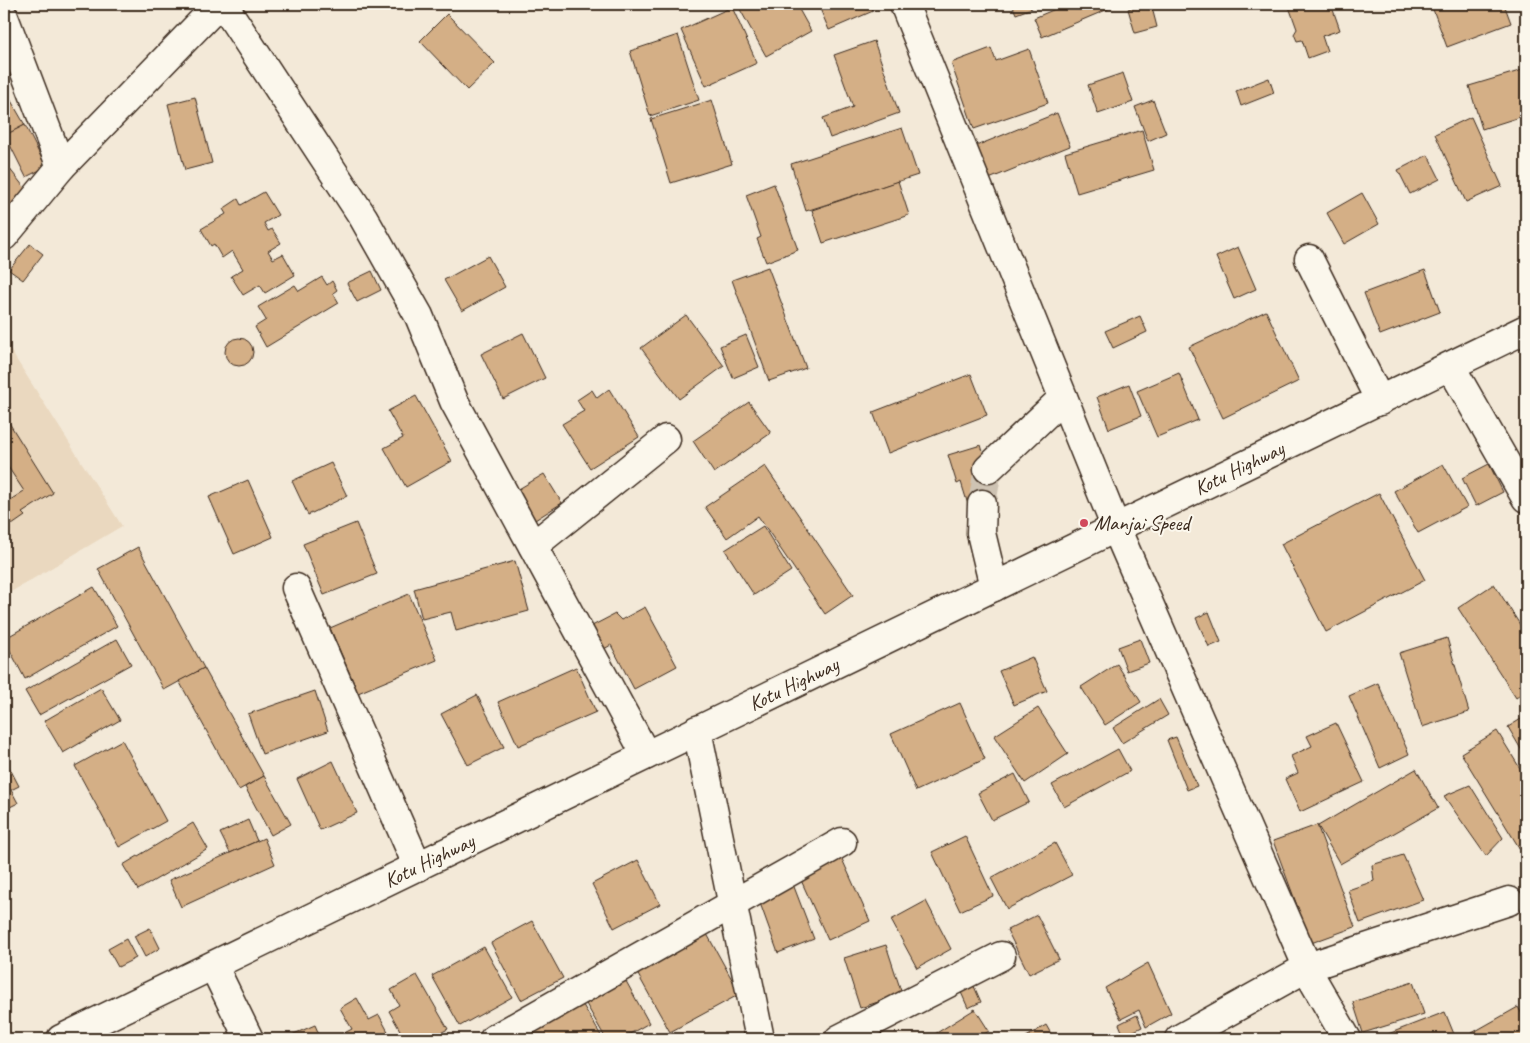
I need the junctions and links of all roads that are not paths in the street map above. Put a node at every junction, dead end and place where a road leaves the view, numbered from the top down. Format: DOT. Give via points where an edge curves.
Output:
graph roads {
  1 [pos="221,4"];
  2 [pos="904,4"];
  3 [pos="4,17"];
  4 [pos="62,167"];
  5 [pos="4,236"];
  6 [pos="1309,260"];
  7 [pos="1526,329"];
  8 [pos="1451,367"];
  9 [pos="1063,398"];
  10 [pos="1380,401"];
  11 [pos="666,439"];
  12 [pos="988,469"];
  13 [pos="1526,498"];
  14 [pos="982,504"];
  15 [pos="1116,528"];
  16 [pos="533,546"];
  17 [pos="994,587"];
  18 [pos="296,588"];
  19 [pos="697,730"];
  20 [pos="646,755"];
  21 [pos="842,842"];
  22 [pos="418,867"];
  23 [pos="1509,901"];
  24 [pos="733,903"];
  25 [pos="1001,956"];
  26 [pos="214,967"];
  27 [pos="1308,967"];
  28 [pos="61,1039"];
  29 [pos="249,1039"];
  30 [pos="494,1039"];
  31 [pos="760,1039"];
  32 [pos="840,1039"];
  33 [pos="1179,1039"];
  34 [pos="1347,1039"];
  1 -- 4 [label="street"];
  1 -- 16 [label="street" via="367,225 419,316 454,401"];
  2 -- 9 [label="street"];
  3 -- 4 [label="street"];
  4 -- 5 [label="street"];
  6 -- 10 [label="street"];
  7 -- 8 [label="street, Kotu Highway"];
  8 -- 10 [label="street, Kotu Highway"];
  8 -- 13 [label="street"];
  9 -- 12 [label="street"];
  9 -- 15 [label="street"];
  10 -- 15 [label="street, Kotu Highway"];
  11 -- 16 [label="street"];
  14 -- 17 [label="street" via="981,533"];
  15 -- 17 [label="street, Kotu Highway"];
  15 -- 27 [label="street"];
  16 -- 20 [label="street"];
  17 -- 19 [label="street, Kotu Highway"];
  18 -- 22 [label="street"];
  19 -- 20 [label="street, Kotu Highway"];
  19 -- 24 [label="street"];
  20 -- 22 [label="street, Kotu Highway"];
  21 -- 24 [label="street"];
  22 -- 26 [label="street, Kotu Highway"];
  23 -- 27 [label="street"];
  24 -- 30 [label="street"];
  24 -- 31 [label="street"];
  25 -- 32 [label="street"];
  26 -- 28 [label="street, Kotu Highway"];
  26 -- 29 [label="street"];
  27 -- 33 [label="street"];
  27 -- 34 [label="street"];
}
